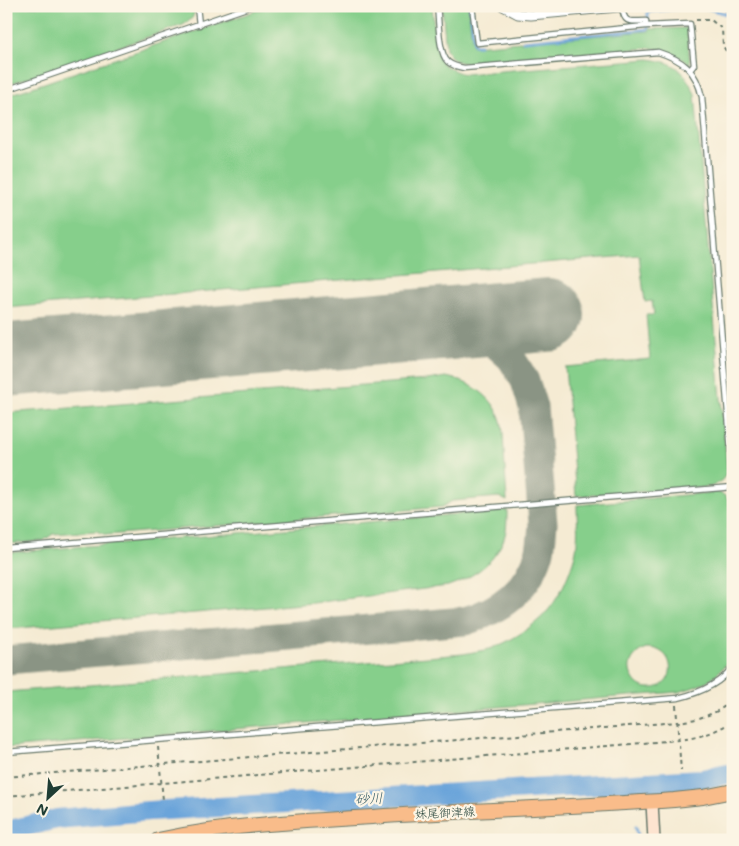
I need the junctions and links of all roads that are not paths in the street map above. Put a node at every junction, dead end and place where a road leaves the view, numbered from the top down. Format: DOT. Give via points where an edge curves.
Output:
graph roads {
  1 [pos="197,6"];
  2 [pos="252,6"];
  3 [pos="437,6"];
  4 [pos="472,6"];
  5 [pos="503,6"];
  6 [pos="728,6"];
  7 [pos="625,7"];
  8 [pos="733,8"];
  9 [pos="199,24"];
  10 [pos="646,26"];
  11 [pos="690,70"];
  12 [pos="6,90"];
  13 [pos="733,475"];
  14 [pos="733,487"];
  15 [pos="6,548"];
  16 [pos="733,666"];
  17 [pos="6,752"];
  18 [pos="733,791"];
  19 [pos="652,802"];
  20 [pos="158,840"];
  21 [pos="654,840"];
  1 -- 9 [label="lane"];
  2 -- 9 [label="lane"];
  3 -- 11 [label="lane" via="442,51 447,61 455,66 464,68 658,52 672,56"];
  4 -- 10 [label="lane" via="476,43"];
  5 -- 7 [label="street" via="518,14 531,15"];
  6 -- 8 [label="street"];
  7 -- 10 [label="lane" via="623,16 626,19 646,21"];
  9 -- 12 [label="lane"];
  10 -- 11 [label="lane" via="690,24 694,65"];
  11 -- 13 [label="lane" via="702,97"];
  14 -- 15 [label="lane"];
  16 -- 17 [label="lane" via="707,689 675,698"];
  18 -- 19 [label="main road, 妹尾御津線"];
  19 -- 20 [label="main road, 妹尾御津線" via="296,821"];
  19 -- 21 [label="street"];
}
